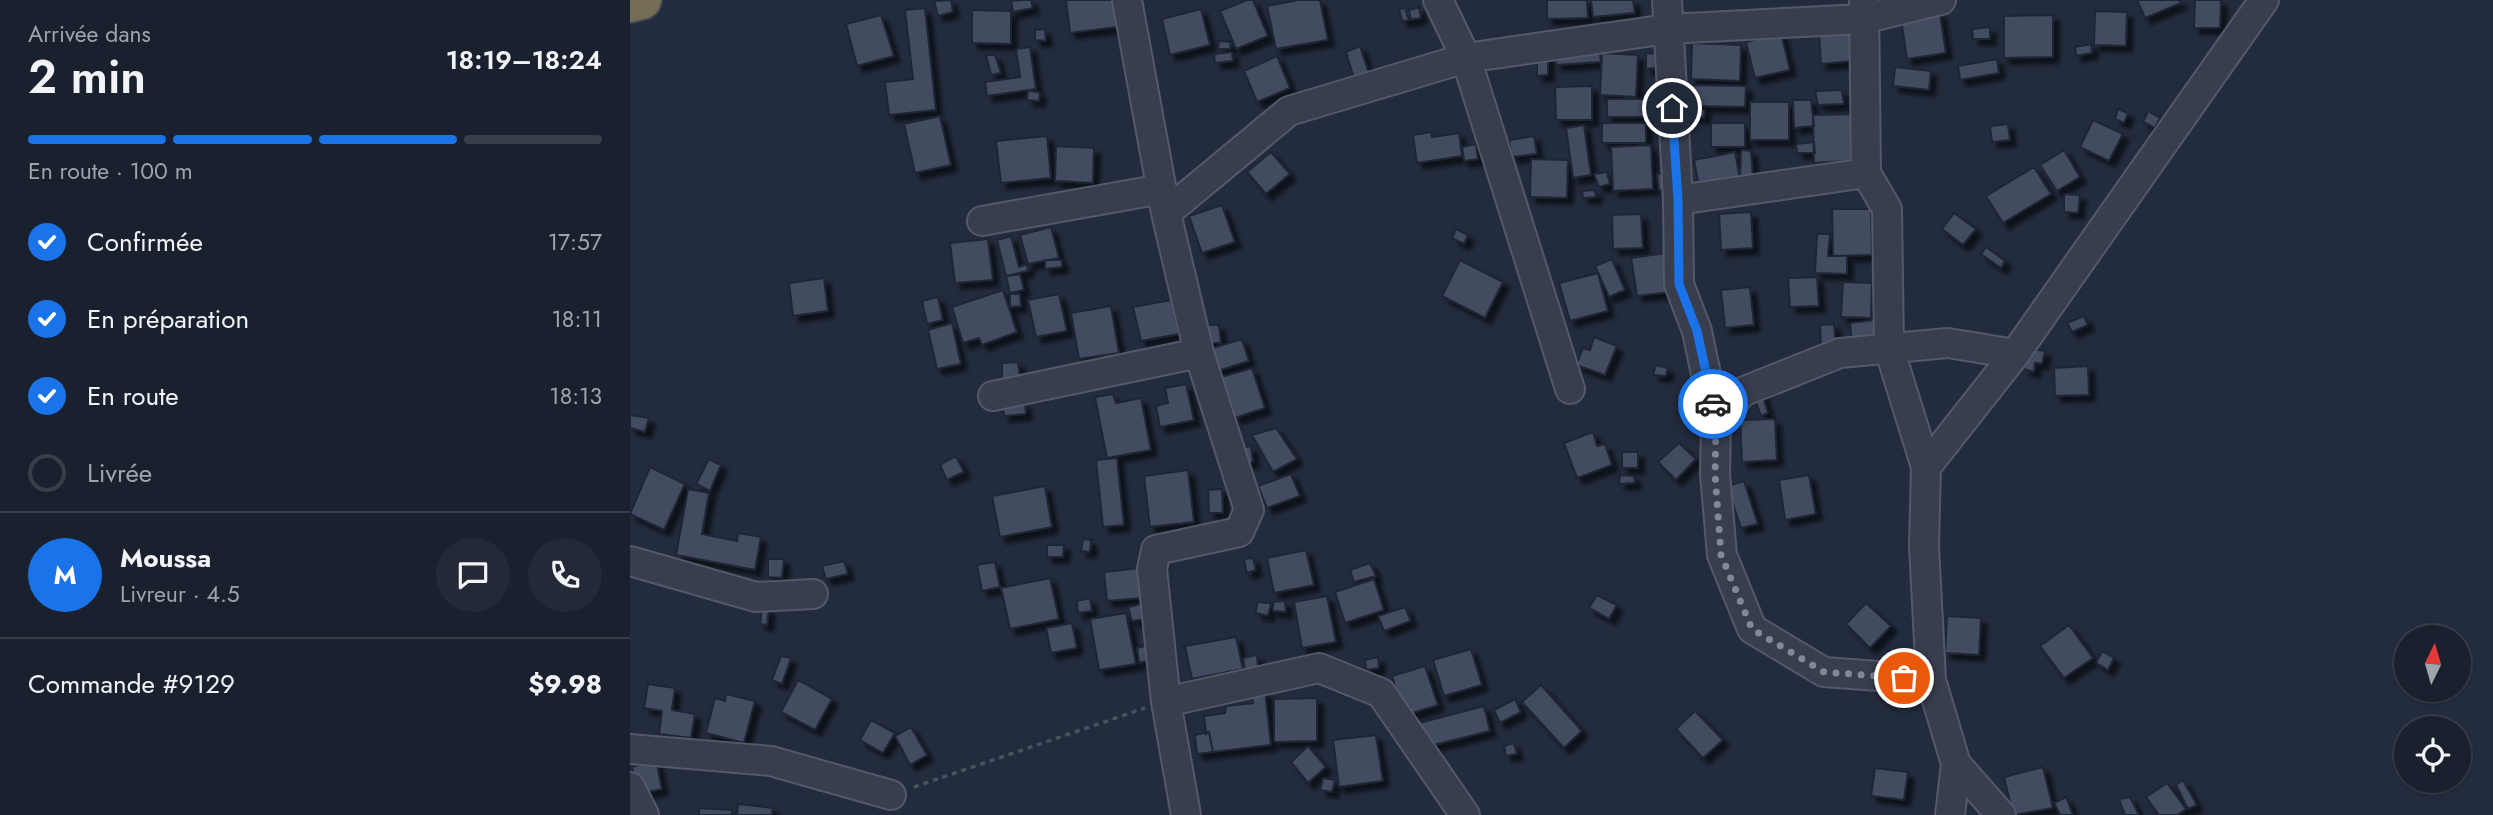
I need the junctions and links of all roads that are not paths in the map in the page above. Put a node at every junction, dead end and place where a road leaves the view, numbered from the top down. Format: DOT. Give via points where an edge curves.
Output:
graph roads {
  1 [pos="642,0"];
  2 [pos="1127,0"];
  3 [pos="1438,0"];
  4 [pos="1667,0"];
  5 [pos="1941,0"];
  6 [pos="2264,0"];
  7 [pos="630,3"];
  8 [pos="1863,9"];
  9 [pos="1667,29"];
  10 [pos="1466,58"];
  11 [pos="1866,173"];
  12 [pos="1678,200"];
  13 [pos="1164,201"];
  14 [pos="982,221"];
  15 [pos="1889,348"];
  16 [pos="1199,353"];
  17 [pos="2015,354"];
  18 [pos="1570,390"];
  19 [pos="993,397"];
  20 [pos="1716,422"];
  21 [pos="1926,467"];
  22 [pos="630,561"];
  23 [pos="813,593"];
  24 [pos="1931,680"];
  25 [pos="1166,702"];
  26 [pos="630,749"];
  27 [pos="1956,764"];
  28 [pos="630,787"];
  29 [pos="891,795"];
  30 [pos="644,815"];
  31 [pos="1186,815"];
  32 [pos="1465,815"];
  33 [pos="1950,815"];
  34 [pos="2001,815"];
  1 -- 7 [label="highway"];
  2 -- 13 [label="street"];
  3 -- 10 [label="street"];
  4 -- 9 [label="street"];
  5 -- 8 [label="street"];
  6 -- 17 [label="street"];
  8 -- 9 [label="street"];
  8 -- 11 [label="street"];
  9 -- 10 [label="street"];
  9 -- 12 [label="street"];
  10 -- 13 [label="street" via="1289,111"];
  10 -- 18 [label="street"];
  11 -- 12 [label="street"];
  11 -- 15 [label="street" via="1887,209"];
  12 -- 20 [label="street" via="1679,284 1697,331"];
  13 -- 14 [label="street"];
  13 -- 16 [label="street"];
  15 -- 17 [label="street" via="1948,343"];
  15 -- 20 [label="street" via="1840,353 1767,380 1742,392"];
  15 -- 21 [label="street"];
  16 -- 19 [label="street"];
  16 -- 25 [label="street" via="1248,510 1239,532 1156,550 1152,569"];
  17 -- 21 [label="street"];
  20 -- 24 [label="street" via="1721,555 1752,629 1824,672"];
  21 -- 24 [label="street" via="1924,546"];
  22 -- 23 [label="street" via="756,597"];
  24 -- 27 [label="street"];
  25 -- 31 [label="street"];
  25 -- 32 [label="street" via="1319,668 1381,693"];
  26 -- 29 [label="street" via="771,761"];
  27 -- 33 [label="street"];
  27 -- 34 [label="street"];
  28 -- 30 [label="street"];
}
